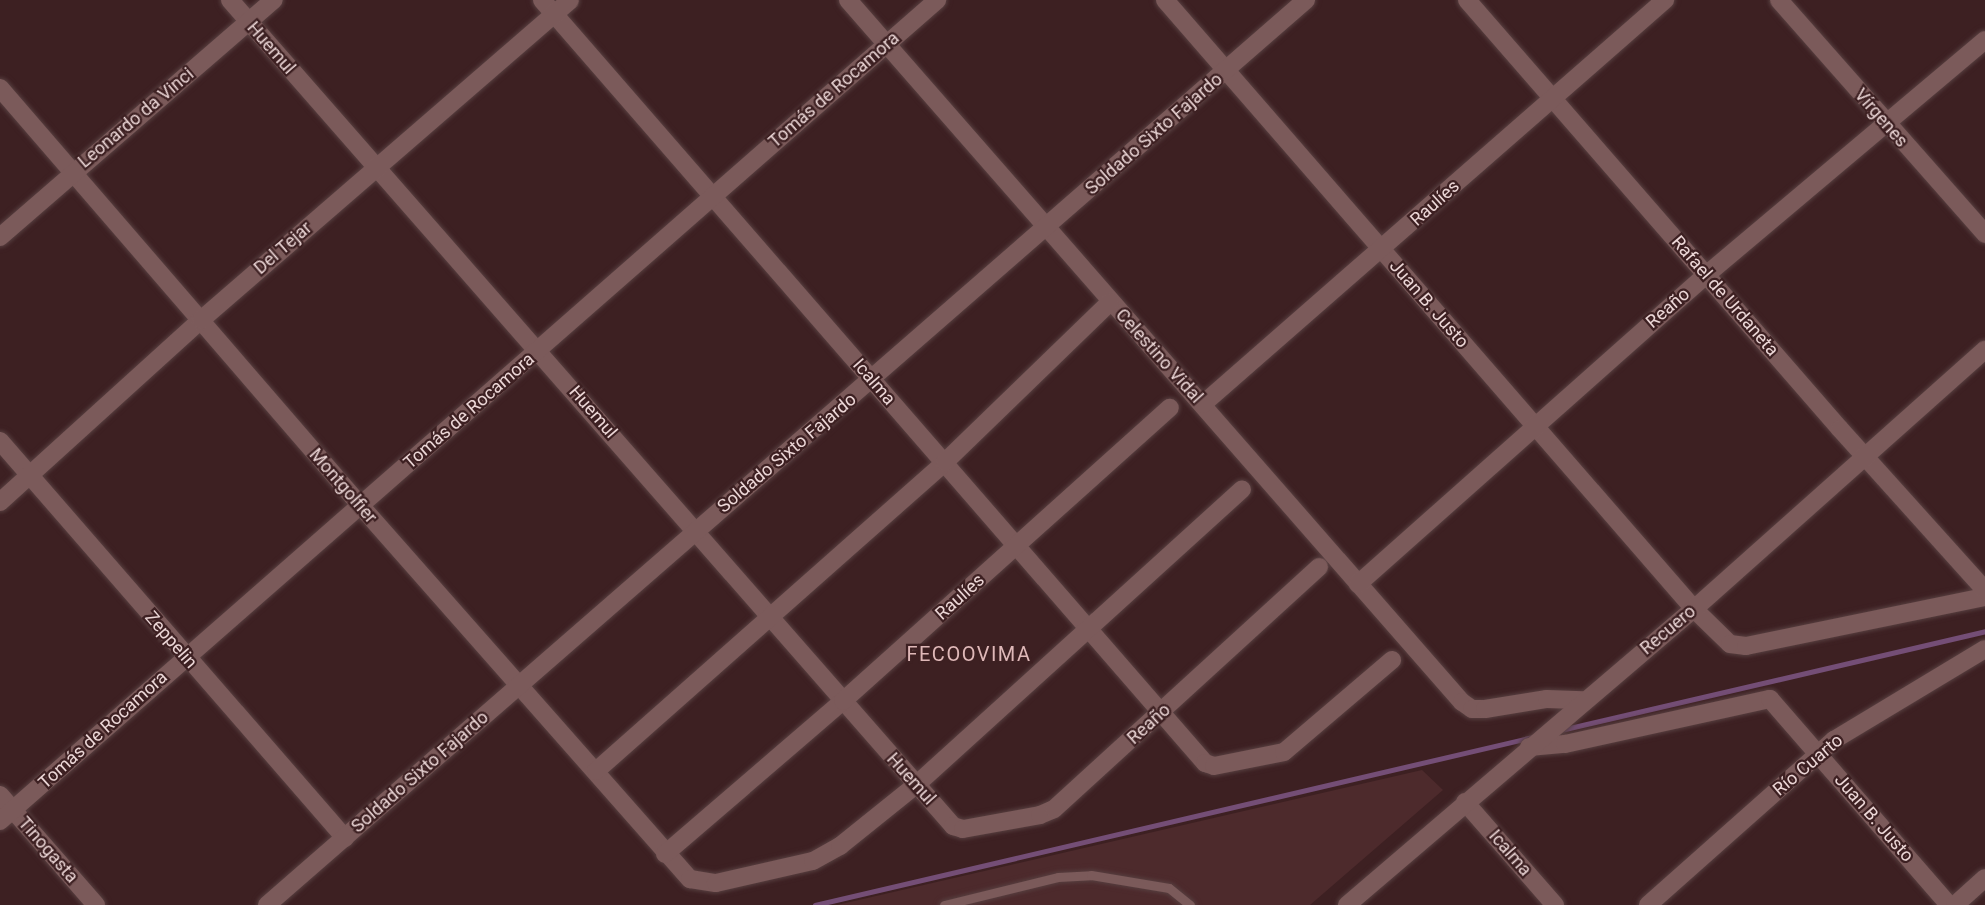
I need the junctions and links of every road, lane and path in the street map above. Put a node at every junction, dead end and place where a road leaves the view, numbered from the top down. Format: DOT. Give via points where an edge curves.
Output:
graph roads {
  1 [pos="230,0"];
  2 [pos="274,0"];
  3 [pos="570,0"];
  4 [pos="848,0"];
  5 [pos="937,0"];
  6 [pos="1165,0"];
  7 [pos="1306,0"];
  8 [pos="1467,0"];
  9 [pos="1665,0"];
  10 [pos="1779,0"];
  11 [pos="548,7"];
  12 [pos="249,23"];
  13 [pos="1985,40"];
  14 [pos="886,44"];
  15 [pos="1226,70"];
  16 [pos="0,88"];
  17 [pos="1552,97"];
  18 [pos="1887,125"];
  19 [pos="376,166"];
  20 [pos="70,173"];
  21 [pos="712,195"];
  22 [pos="1046,227"];
  23 [pos="1985,234"];
  24 [pos="0,237"];
  25 [pos="1382,251"];
  26 [pos="1707,275"];
  27 [pos="1110,302"];
  28 [pos="201,320"];
  29 [pos="540,350"];
  30 [pos="1985,350"];
  31 [pos="872,380"];
  32 [pos="1203,404"];
  33 [pos="1170,408"];
  34 [pos="1535,424"];
  35 [pos="0,441"];
  36 [pos="1864,456"];
  37 [pos="945,462"];
  38 [pos="30,477"];
  39 [pos="1242,489"];
  40 [pos="0,502"];
  41 [pos="360,505"];
  42 [pos="696,531"];
  43 [pos="1017,547"];
  44 [pos="1318,567"];
  45 [pos="1358,584"];
  46 [pos="1985,590"];
  47 [pos="1985,597"];
  48 [pos="1694,609"];
  49 [pos="771,617"];
  50 [pos="1089,629"];
  51 [pos="1985,649"];
  52 [pos="185,656"];
  53 [pos="1392,660"];
  54 [pos="518,687"];
  55 [pos="1583,700"];
  56 [pos="843,701"];
  57 [pos="1162,712"];
  58 [pos="1529,747"];
  59 [pos="1818,754"];
  60 [pos="596,771"];
  61 [pos="916,785"];
  62 [pos="0,795"];
  63 [pos="1465,802"];
  64 [pos="6,815"];
  65 [pos="953,826"];
  66 [pos="345,837"];
  67 [pos="665,854"];
  68 [pos="1985,878"];
  69 [pos="96,905"];
  70 [pos="267,905"];
  71 [pos="944,905"];
  72 [pos="1190,905"];
  73 [pos="1347,905"];
  74 [pos="1555,905"];
  75 [pos="1648,905"];
  76 [pos="1949,905"];
  77 [pos="1955,905"];
  1 -- 12 [label="street, Huemul"];
  2 -- 12 [label="street, Leonardo da Vinci"];
  3 -- 11 [label="street, Del Tejar"];
  4 -- 14 [label="street, Celestino Vidal"];
  5 -- 14 [label="street, Tomás de Rocamora"];
  6 -- 15 [label="street, Juan B. Justo"];
  7 -- 15 [label="street, Soldado Sixto Fajardo"];
  8 -- 17 [label="street, Rafael de Urdaneta"];
  9 -- 17 [label="street, Raulíes"];
  10 -- 18 [label="street, Vírgenes"];
  11 -- 19 [label="street, Del Tejar"];
  11 -- 21 [label="street, Icalma"];
  12 -- 19 [label="street, Huemul"];
  12 -- 20 [label="street, Leonardo da Vinci"];
  13 -- 18 [label="street, Reaño"];
  14 -- 21 [label="street, Tomás de Rocamora"];
  14 -- 22 [label="street, Celestino Vidal"];
  15 -- 22 [label="street, Soldado Sixto Fajardo"];
  15 -- 25 [label="street, Juan B. Justo"];
  16 -- 20 [label="street, Montgolfier"];
  17 -- 25 [label="street, Raulíes"];
  17 -- 26 [label="street, Rafael de Urdaneta"];
  18 -- 23 [label="street, Vírgenes"];
  18 -- 26 [label="street, Reaño"];
  19 -- 28 [label="street, Del Tejar"];
  19 -- 29 [label="street, Huemul"];
  20 -- 24 [label="street, Leonardo da Vinci"];
  20 -- 28 [label="street, Montgolfier"];
  21 -- 29 [label="street, Tomás de Rocamora"];
  21 -- 31 [label="street, Icalma"];
  22 -- 27 [label="street, Celestino Vidal"];
  22 -- 31 [label="street, Soldado Sixto Fajardo"];
  25 -- 32 [label="street, Raulíes"];
  25 -- 34 [label="street, Juan B. Justo"];
  26 -- 34 [label="street, Reaño"];
  26 -- 36 [label="street, Rafael de Urdaneta"];
  27 -- 32 [label="street, Celestino Vidal"];
  27 -- 37 [label="street"];
  28 -- 38 [label="street, Del Tejar"];
  28 -- 41 [label="street, Montgolfier"];
  29 -- 41 [label="street, Tomás de Rocamora"];
  29 -- 42 [label="street, Huemul"];
  30 -- 36 [label="street, Recuero"];
  31 -- 37 [label="street, Icalma"];
  31 -- 42 [label="street, Soldado Sixto Fajardo"];
  32 -- 45 [label="street, Celestino Vidal"];
  33 -- 43 [label="street, Raulíes"];
  34 -- 45 [label="street, Reaño"];
  34 -- 48 [label="street, Juan B. Justo"];
  35 -- 38 [label="street, Zeppelin"];
  36 -- 46 [label="street, Rafael de Urdaneta"];
  36 -- 48 [label="street, Recuero"];
  37 -- 43 [label="street, Icalma"];
  37 -- 49 [label="street"];
  38 -- 40 [label="street, Del Tejar"];
  38 -- 52 [label="street, Zeppelin"];
  39 -- 50 [label="street"];
  41 -- 52 [label="street, Tomás de Rocamora"];
  41 -- 54 [label="street, Montgolfier"];
  42 -- 49 [label="street, Huemul"];
  42 -- 54 [label="street, Soldado Sixto Fajardo"];
  43 -- 50 [label="street, Icalma"];
  43 -- 56 [label="street, Raulíes"];
  44 -- 57 [label="street, Reaño"];
  45 -- 55 [label="street, Celestino Vidal" via="1472,709 1547,699"];
  47 -- 48 [label="street, Juan B. Justo" via="1746,646 1730,644"];
  48 -- 55 [label="street, Recuero"];
  49 -- 56 [label="street, Huemul"];
  49 -- 60 [label="street"];
  50 -- 57 [label="street, Icalma"];
  50 -- 61 [label="street"];
  51 -- 59 [label="street, Río Cuarto" via="1834,740"];
  52 -- 64 [label="street, Tomás de Rocamora"];
  52 -- 66 [label="street, Zeppelin"];
  53 -- 57 [label="street, Icalma" via="1284,752 1214,766 1205,763"];
  54 -- 60 [label="street, Montgolfier"];
  54 -- 66 [label="street, Soldado Sixto Fajardo"];
  55 -- 58 [label="street, Recuero"];
  56 -- 61 [label="street, Huemul"];
  56 -- 67 [label="street, Raulíes"];
  57 -- 65 [label="street, Reaño" via="1054,808 1041,815 963,829"];
  58 -- 59 [label="street, Juan B. Justo" via="1565,744 1765,698 1776,703"];
  58 -- 63 [label="street, Recuero"];
  59 -- 75 [label="street, Río Cuarto"];
  59 -- 76 [label="street, Juan B. Justo"];
  60 -- 67 [label="street, Montgolfier"];
  61 -- 65 [label="street, Huemul"];
  61 -- 67 [label="street, Montgolfier" via="840,846 813,861 716,883 690,879"];
  62 -- 64 [label="street, Tinogasta"];
  63 -- 73 [label="street, Recuero"];
  63 -- 74 [label="street, Icalma"];
  64 -- 69 [label="street, Tinogasta"];
  66 -- 70 [label="street, Soldado Sixto Fajardo"];
  68 -- 77 [label="street"];
  71 -- 72 [label="lane" via="1058,878 1091,875 1168,888"];
}
